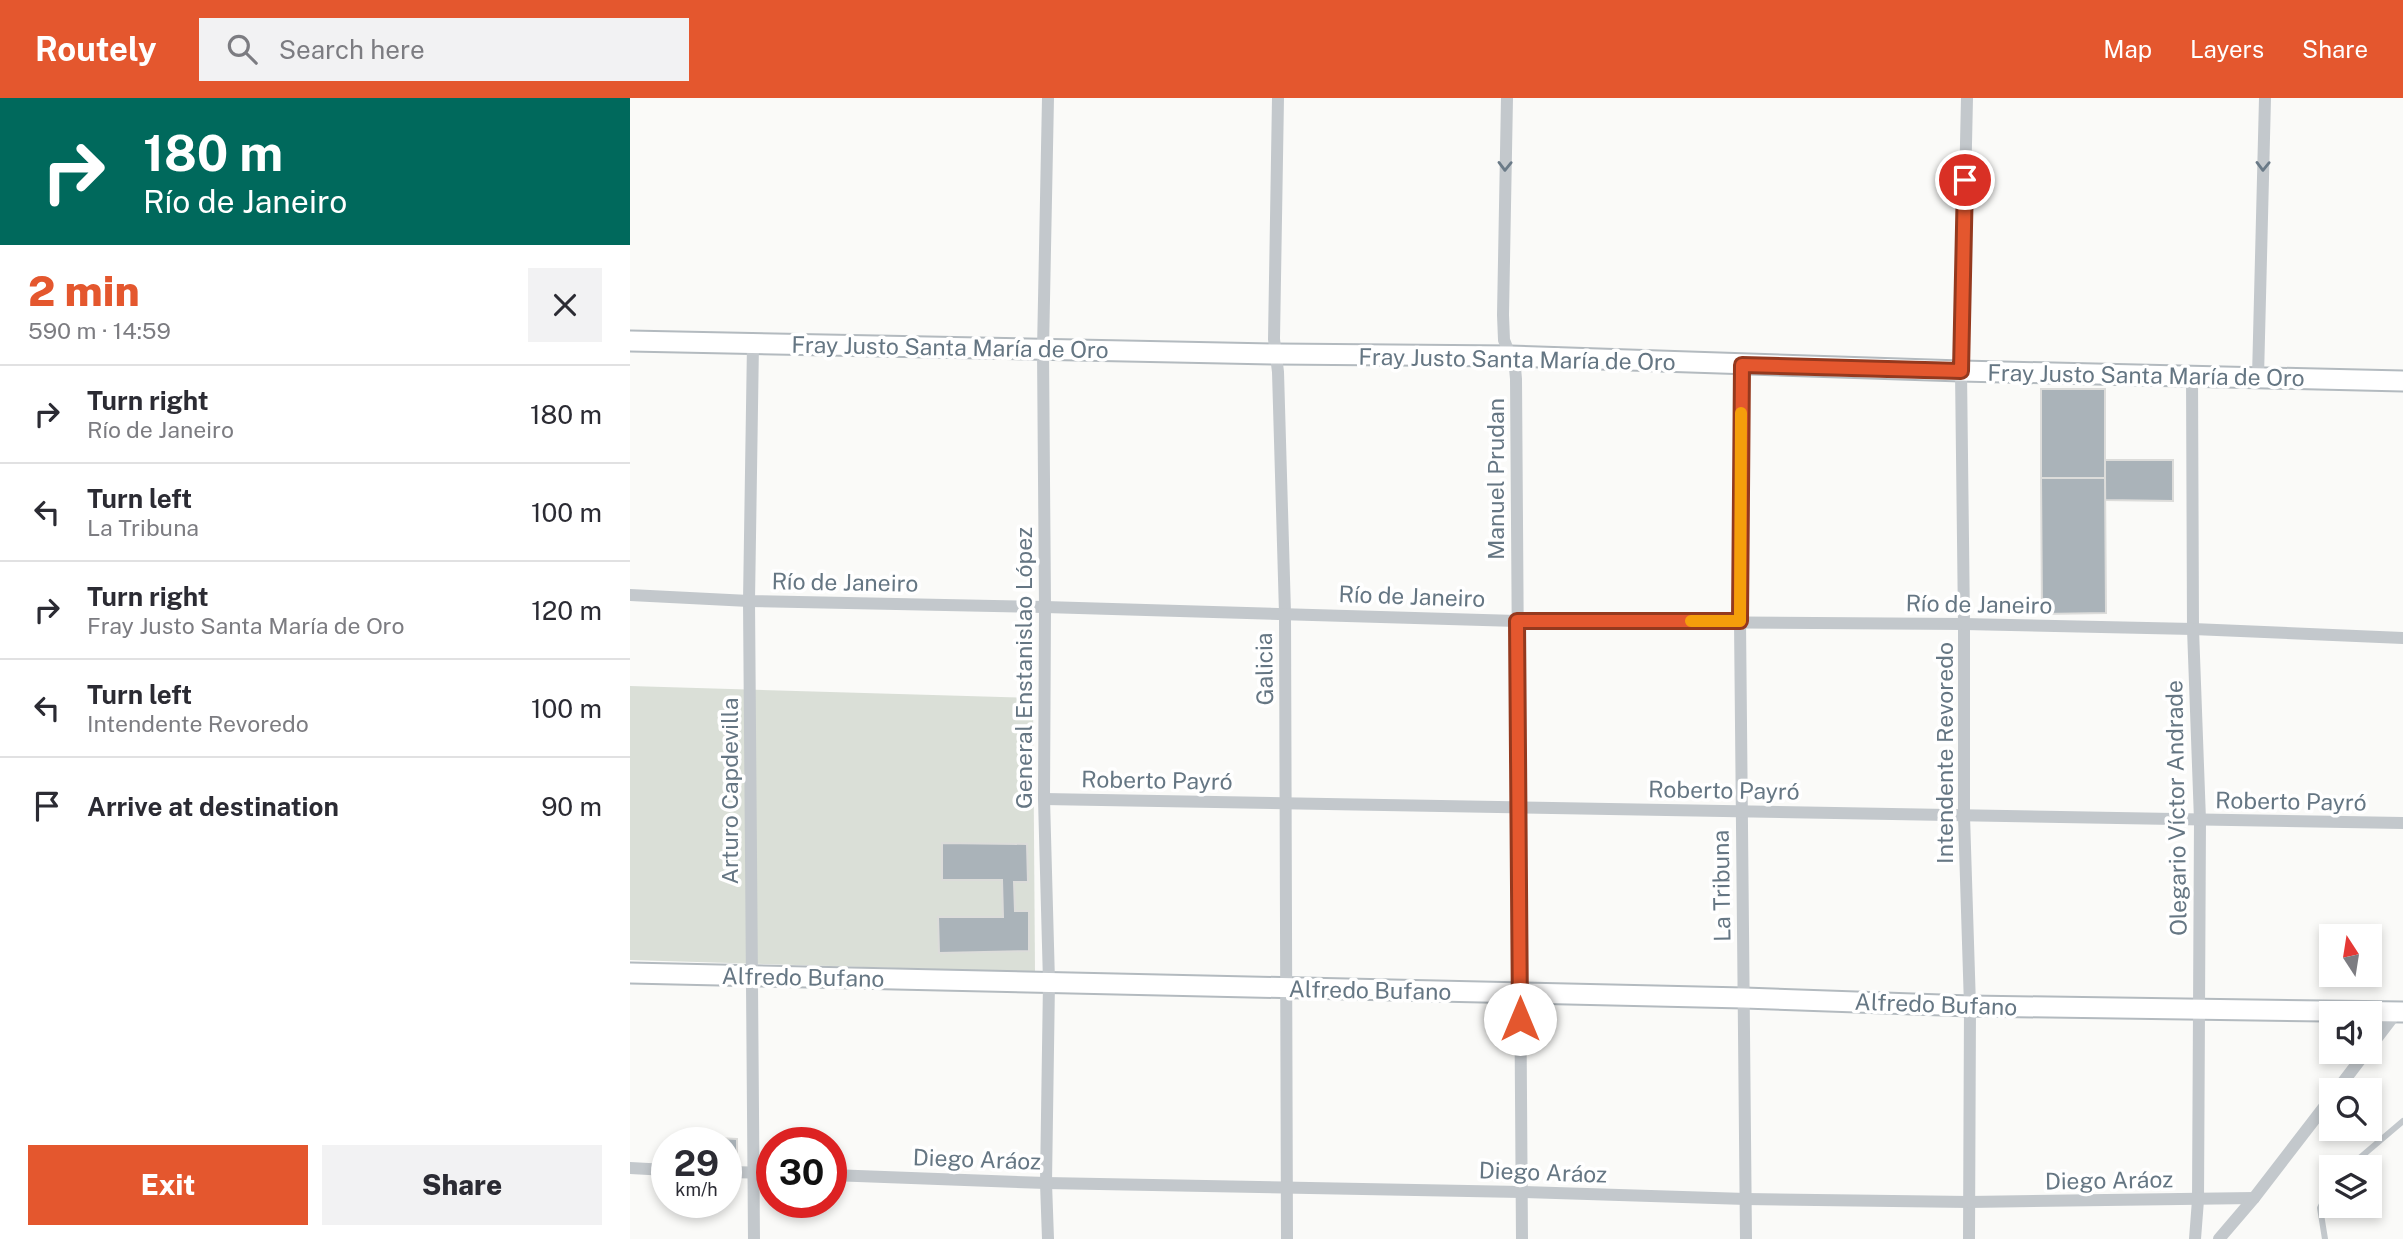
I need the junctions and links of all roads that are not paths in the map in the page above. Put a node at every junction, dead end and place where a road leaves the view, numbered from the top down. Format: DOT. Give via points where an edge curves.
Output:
graph roads {
  1 [pos="1048,98"];
  2 [pos="1278,98"];
  3 [pos="1507,98"];
  4 [pos="1968,98"];
  5 [pos="2265,98"];
  6 [pos="630,341"];
  7 [pos="753,343"];
  8 [pos="1044,350"];
  9 [pos="1276,354"];
  10 [pos="1510,356"];
  11 [pos="1742,365"];
  12 [pos="1961,371"];
  13 [pos="2192,375"];
  14 [pos="2258,377"];
  15 [pos="2403,381"];
  16 [pos="630,595"];
  17 [pos="749,601"];
  18 [pos="1045,607"];
  19 [pos="1285,613"];
  20 [pos="1517,621"];
  21 [pos="1740,621"];
  22 [pos="1964,624"];
  23 [pos="2193,629"];
  24 [pos="2403,638"];
  25 [pos="1044,799"];
  26 [pos="1286,804"];
  27 [pos="1519,809"];
  28 [pos="1742,810"];
  29 [pos="1964,816"];
  30 [pos="2200,820"];
  31 [pos="2403,823"];
  32 [pos="630,973"];
  33 [pos="751,977"];
  34 [pos="1049,982"];
  35 [pos="1287,988"];
  36 [pos="1520,994"];
  37 [pos="1744,998"];
  38 [pos="1970,1006"];
  39 [pos="2199,1009"];
  40 [pos="2400,1012"];
  41 [pos="2382,1033"];
  42 [pos="2357,1064"];
  43 [pos="2346,1078"];
  44 [pos="2319,1114"];
  45 [pos="2401,1122"];
  46 [pos="2403,1132"];
  47 [pos="2363,1155"];
  48 [pos="630,1168"];
  49 [pos="651,1169"];
  50 [pos="742,1173"];
  51 [pos="754,1173"];
  52 [pos="847,1176"];
  53 [pos="1046,1183"];
  54 [pos="1287,1187"];
  55 [pos="1521,1192"];
  56 [pos="2254,1198"];
  57 [pos="1746,1199"];
  58 [pos="2198,1200"];
  59 [pos="1969,1202"];
  60 [pos="2322,1218"];
  61 [pos="754,1239"];
  62 [pos="1048,1239"];
  63 [pos="1287,1239"];
  64 [pos="1522,1239"];
  65 [pos="1746,1239"];
  66 [pos="1969,1239"];
  67 [pos="2195,1239"];
  68 [pos="2219,1239"];
  69 [pos="2325,1239"];
  1 -- 8 [label="street, General Enstanislao López"];
  2 -- 9 [label="street, Galicia"];
  3 -- 10 [label="street, Manuel Prudan, one-way" via="1503,315"];
  4 -- 12 [label="street, Intendente Revoredo"];
  5 -- 14 [label="street, one-way"];
  6 -- 7 [label="street, Fray Justo Santa María de Oro"];
  7 -- 8 [label="street, Fray Justo Santa María de Oro"];
  7 -- 17 [label="street, Arturo Capdevilla"];
  8 -- 9 [label="street, Fray Justo Santa María de Oro"];
  8 -- 18 [label="street, General Enstanislao López"];
  9 -- 10 [label="street, Fray Justo Santa María de Oro"];
  9 -- 19 [label="street, Galicia"];
  10 -- 11 [label="street, Fray Justo Santa María de Oro"];
  10 -- 20 [label="street, Manuel Prudan" via="1516,379"];
  11 -- 12 [label="street, Fray Justo Santa María de Oro"];
  11 -- 21 [label="street, La Tribuna"];
  12 -- 13 [label="street, Fray Justo Santa María de Oro"];
  12 -- 22 [label="street, Intendente Revoredo"];
  13 -- 14 [label="street, Fray Justo Santa María de Oro"];
  13 -- 23 [label="street, Olegario Víctor Andrade"];
  14 -- 15 [label="street, Fray Justo Santa María de Oro"];
  16 -- 17 [label="street, Río de Janeiro"];
  17 -- 18 [label="street, Río de Janeiro"];
  17 -- 33 [label="street, Arturo Capdevilla"];
  18 -- 19 [label="street, Río de Janeiro"];
  18 -- 25 [label="street, General Enstanislao López"];
  19 -- 20 [label="street, Río de Janeiro"];
  19 -- 26 [label="street, Galicia"];
  20 -- 21 [label="street, Río de Janeiro"];
  20 -- 27 [label="street, Manuel Prudan"];
  21 -- 22 [label="street, Río de Janeiro"];
  21 -- 28 [label="street, La Tribuna"];
  22 -- 23 [label="street, Río de Janeiro"];
  22 -- 29 [label="street, Intendente Revoredo"];
  23 -- 24 [label="street, Río de Janeiro"];
  23 -- 30 [label="street, Olegario Víctor Andrade"];
  25 -- 26 [label="street, Roberto Payró"];
  25 -- 34 [label="street, General Enstanislao López"];
  26 -- 27 [label="street, Roberto Payró"];
  26 -- 35 [label="street, Galicia"];
  27 -- 28 [label="street, Roberto Payró"];
  27 -- 36 [label="street, Manuel Prudan"];
  28 -- 29 [label="street, Roberto Payró"];
  28 -- 37 [label="street, La Tribuna"];
  29 -- 30 [label="street, Roberto Payró"];
  29 -- 38 [label="street, Intendente Revoredo"];
  30 -- 31 [label="street, Roberto Payró"];
  30 -- 39 [label="street, Olegario Víctor Andrade"];
  32 -- 33 [label="street, Alfredo Bufano"];
  33 -- 34 [label="street, Alfredo Bufano"];
  33 -- 51 [label="street, Arturo Capdevilla"];
  34 -- 35 [label="street, Alfredo Bufano"];
  34 -- 53 [label="street, General Enstanislao López"];
  35 -- 36 [label="street, Alfredo Bufano"];
  35 -- 54 [label="street, Galicia"];
  36 -- 37 [label="street, Alfredo Bufano"];
  36 -- 55 [label="street, Manuel Prudan"];
  37 -- 38 [label="street, Alfredo Bufano"];
  37 -- 57 [label="street, La Tribuna"];
  38 -- 39 [label="street, Alfredo Bufano"];
  38 -- 59 [label="street, Intendente Revoredo"];
  39 -- 40 [label="street, Alfredo Bufano"];
  39 -- 58 [label="street, Olegario Víctor Andrade"];
  40 -- 41 [label="street"];
  42 -- 43 [label="street"];
  44 -- 56 [label="street"];
  45 -- 46 [label="lane"];
  45 -- 47 [label="lane"];
  48 -- 49 [label="street"];
  50 -- 51 [label="street"];
  51 -- 61 [label="street, Arturo Capdevilla"];
  52 -- 53 [label="street, Diego Aráoz"];
  53 -- 54 [label="street, Diego Aráoz"];
  53 -- 62 [label="street, General Enstanislao López"];
  54 -- 55 [label="street, Diego Aráoz"];
  54 -- 63 [label="street, Galicia"];
  55 -- 57 [label="street, Diego Aráoz"];
  55 -- 64 [label="street, Manuel Prudan"];
  56 -- 58 [label="street, Diego Aráoz"];
  56 -- 68 [label="street"];
  57 -- 59 [label="street, Diego Aráoz"];
  57 -- 65 [label="street, La Tribuna"];
  58 -- 59 [label="street, Diego Aráoz"];
  58 -- 67 [label="street, Olegario Víctor Andrade"];
  59 -- 66 [label="street, Intendente Revoredo"];
  60 -- 69 [label="lane"];
}
